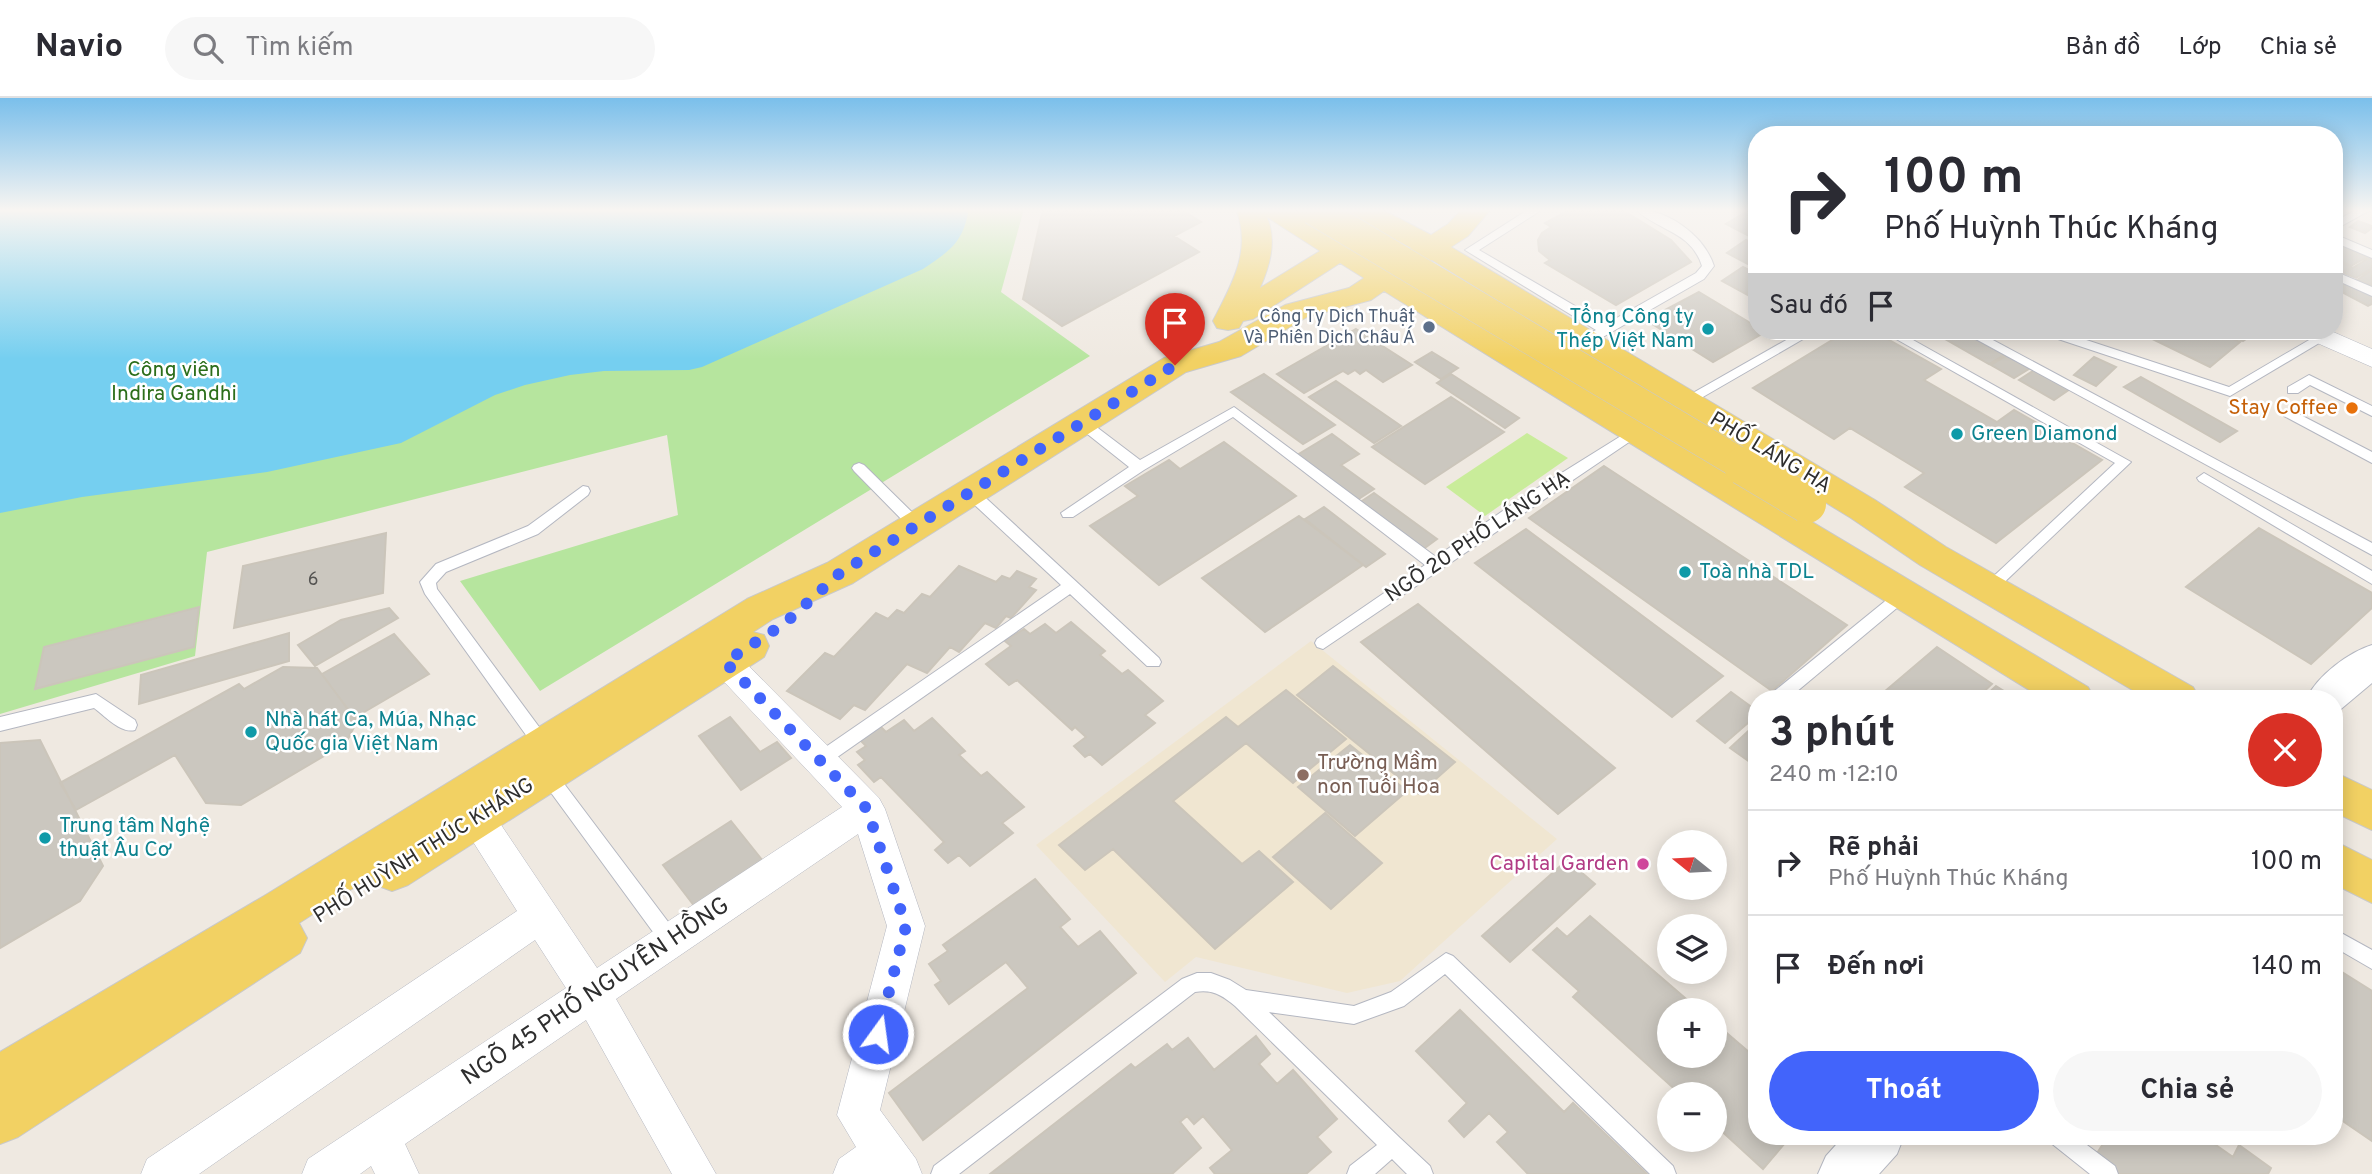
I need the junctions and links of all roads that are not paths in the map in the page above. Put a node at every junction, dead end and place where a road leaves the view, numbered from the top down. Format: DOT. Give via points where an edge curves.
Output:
graph roads {
  1 [pos="1257,259"];
  2 [pos="1325,259"];
  3 [pos="1351,259"];
  4 [pos="1397,259"];
  5 [pos="1413,259"];
  6 [pos="1451,259"];
  7 [pos="1484,259"];
  8 [pos="1708,259"];
  9 [pos="2343,278"];
  10 [pos="1384,279"];
  11 [pos="1488,282"];
  12 [pos="2372,292"];
  13 [pos="1439,313"];
  14 [pos="1228,321"];
  15 [pos="1595,336"];
  16 [pos="1795,340"];
  17 [pos="1904,340"];
  18 [pos="1984,340"];
  19 [pos="2074,340"];
  20 [pos="2308,340"];
  21 [pos="2330,340"];
  22 [pos="2372,359"];
  23 [pos="1175,365"];
  24 [pos="2320,370"];
  25 [pos="2309,379"];
  26 [pos="2293,390"];
  27 [pos="1684,402"];
  28 [pos="2372,412"];
  29 [pos="2289,413"];
  30 [pos="1081,422"];
  31 [pos="1634,435"];
  32 [pos="2372,458"];
  33 [pos="1139,467"];
  34 [pos="859,468"];
  35 [pos="2204,478"];
  36 [pos="583,491"];
  37 [pos="970,492"];
  38 [pos="1807,504"];
  39 [pos="1068,513"];
  40 [pos="917,526"];
  41 [pos="2372,550"];
  42 [pos="1933,556"];
  43 [pos="1435,565"];
  44 [pos="840,573"];
  45 [pos="2372,578"];
  46 [pos="1071,586"];
  47 [pos="1989,588"];
  48 [pos="1905,593"];
  49 [pos="1323,643"];
  50 [pos="2372,660"];
  51 [pos="725,662"];
  52 [pos="1153,662"];
  53 [pos="1788,690"];
  54 [pos="2061,690"];
  55 [pos="2165,690"];
  56 [pos="2336,690"];
  57 [pos="0,724"];
  58 [pos="129,725"];
  59 [pos="544,759"];
  60 [pos="820,760"];
  61 [pos="2343,795"];
  62 [pos="867,809"];
  63 [pos="2372,812"];
  64 [pos="477,818"];
  65 [pos="2343,865"];
  66 [pos="2372,883"];
  67 [pos="541,915"];
  68 [pos="671,942"];
  69 [pos="2343,942"];
  70 [pos="2372,960"];
  71 [pos="592,994"];
  72 [pos="1242,999"];
  73 [pos="0,1080"];
  74 [pos="0,1119"];
  75 [pos="379,1138"];
  76 [pos="1393,1145"];
  77 [pos="1871,1145"];
  78 [pos="2070,1145"];
  79 [pos="880,1166"];
  80 [pos="162,1174"];
  81 [pos="323,1174"];
  82 [pos="398,1174"];
  83 [pos="695,1174"];
  84 [pos="942,1174"];
  85 [pos="1358,1174"];
  86 [pos="1422,1174"];
  87 [pos="1665,1174"];
  88 [pos="1844,1174"];
  89 [pos="2107,1174"];
  1 -- 14 [label="main road"];
  2 -- 14 [label="main road, PHỐ HUỲNH THÚC KHÁNG"];
  3 -- 10 [label="main road"];
  4 -- 38 [label="main road, bridge"];
  5 -- 10 [label="main road, PHỐ HUỲNH THÚC KHÁNG"];
  6 -- 11 [label="main road, PHỐ LÁNG HẠ"];
  7 -- 15 [label="lane"];
  8 -- 15 [label="lane" via="1709,266 1700,276"];
  9 -- 12 [label="lane"];
  10 -- 13 [label="main road"];
  10 -- 23 [label="main road, PHỐ HUỲNH THÚC KHÁNG" via="1360,294 1296,311 1230,349"];
  11 -- 13 [label="main road"];
  11 -- 15 [label="main road, PHỐ LÁNG HẠ"];
  13 -- 31 [label="main road"];
  14 -- 23 [label="main road, PHỐ HUỲNH THÚC KHÁNG" via="1201,337"];
  15 -- 27 [label="main road, PHỐ LÁNG HẠ"];
  16 -- 27 [label="lane"];
  17 -- 47 [label="lane" via="2124,462"];
  18 -- 41 [label="lane"];
  19 -- 20 [label="lane" via="2230,392"];
  21 -- 22 [label="street"];
  23 -- 30 [label="main road, PHỐ HUỲNH THÚC KHÁNG"];
  24 -- 25 [label="lane"];
  25 -- 26 [label="lane"];
  25 -- 28 [label="lane"];
  27 -- 42 [label="main road, PHỐ LÁNG HẠ"];
  29 -- 32 [label="lane"];
  30 -- 33 [label="lane"];
  30 -- 37 [label="main road, PHỐ HUỲNH THÚC KHÁNG"];
  31 -- 43 [label="lane, NGÕ 20 PHỐ LÁNG HẠ"];
  31 -- 48 [label="main road"];
  33 -- 39 [label="lane"];
  33 -- 43 [label="lane" via="1234,411"];
  34 -- 40 [label="lane"];
  35 -- 45 [label="lane"];
  36 -- 59 [label="lane" via="533,530 441,568 428,582"];
  37 -- 40 [label="main road, PHỐ HUỲNH THÚC KHÁNG"];
  37 -- 46 [label="lane"];
  38 -- 42 [label="main road" via="1884,541"];
  38 -- 48 [label="main road" via="1872,554"];
  40 -- 44 [label="main road, PHỐ HUỲNH THÚC KHÁNG"];
  42 -- 47 [label="main road, PHỐ LÁNG HẠ"];
  43 -- 49 [label="lane, NGÕ 20 PHỐ LÁNG HẠ"];
  44 -- 51 [label="main road, PHỐ HUỲNH THÚC KHÁNG" via="784,624"];
  44 -- 59 [label="main road, PHỐ HUỲNH THÚC KHÁNG" via="760,609"];
  46 -- 52 [label="lane"];
  46 -- 60 [label="lane"];
  47 -- 55 [label="main road, PHỐ LÁNG HẠ"];
  48 -- 53 [label="lane"];
  48 -- 54 [label="main road"];
  50 -- 56 [label="street"];
  51 -- 59 [label="main road, PHỐ HUỲNH THÚC KHÁNG"];
  51 -- 60 [label="street"];
  57 -- 58 [label="lane" via="96,701"];
  59 -- 64 [label="main road, PHỐ HUỲNH THÚC KHÁNG"];
  59 -- 68 [label="lane"];
  59 -- 73 [label="main road, PHỐ HUỲNH THÚC KHÁNG" via="280,910"];
  60 -- 62 [label="street"];
  61 -- 63 [label="main road"];
  62 -- 68 [label="street, NGÕ 45 PHỐ NGUYÊN HỒNG"];
  62 -- 79 [label="street" via="906,926 858,1115"];
  64 -- 67 [label="street"];
  64 -- 74 [label="main road, PHỐ HUỲNH THÚC KHÁNG"];
  65 -- 66 [label="main road"];
  67 -- 71 [label="street"];
  67 -- 80 [label="street"];
  68 -- 71 [label="street, NGÕ 45 PHỐ NGUYÊN HỒNG"];
  69 -- 70 [label="lane"];
  71 -- 75 [label="street, NGÕ 45 PHỐ NGUYÊN HỒNG"];
  71 -- 83 [label="street"];
  72 -- 76 [label="lane"];
  72 -- 84 [label="lane" via="1223,984 1202,980 1189,985"];
  72 -- 87 [label="lane" via="1354,1015 1398,999 1446,962"];
  75 -- 81 [label="street, NGÕ 45 PHỐ NGUYÊN HỒNG"];
  75 -- 82 [label="street"];
  76 -- 85 [label="lane"];
  76 -- 86 [label="lane"];
  77 -- 88 [label="street"];
  78 -- 89 [label="lane"];
}
